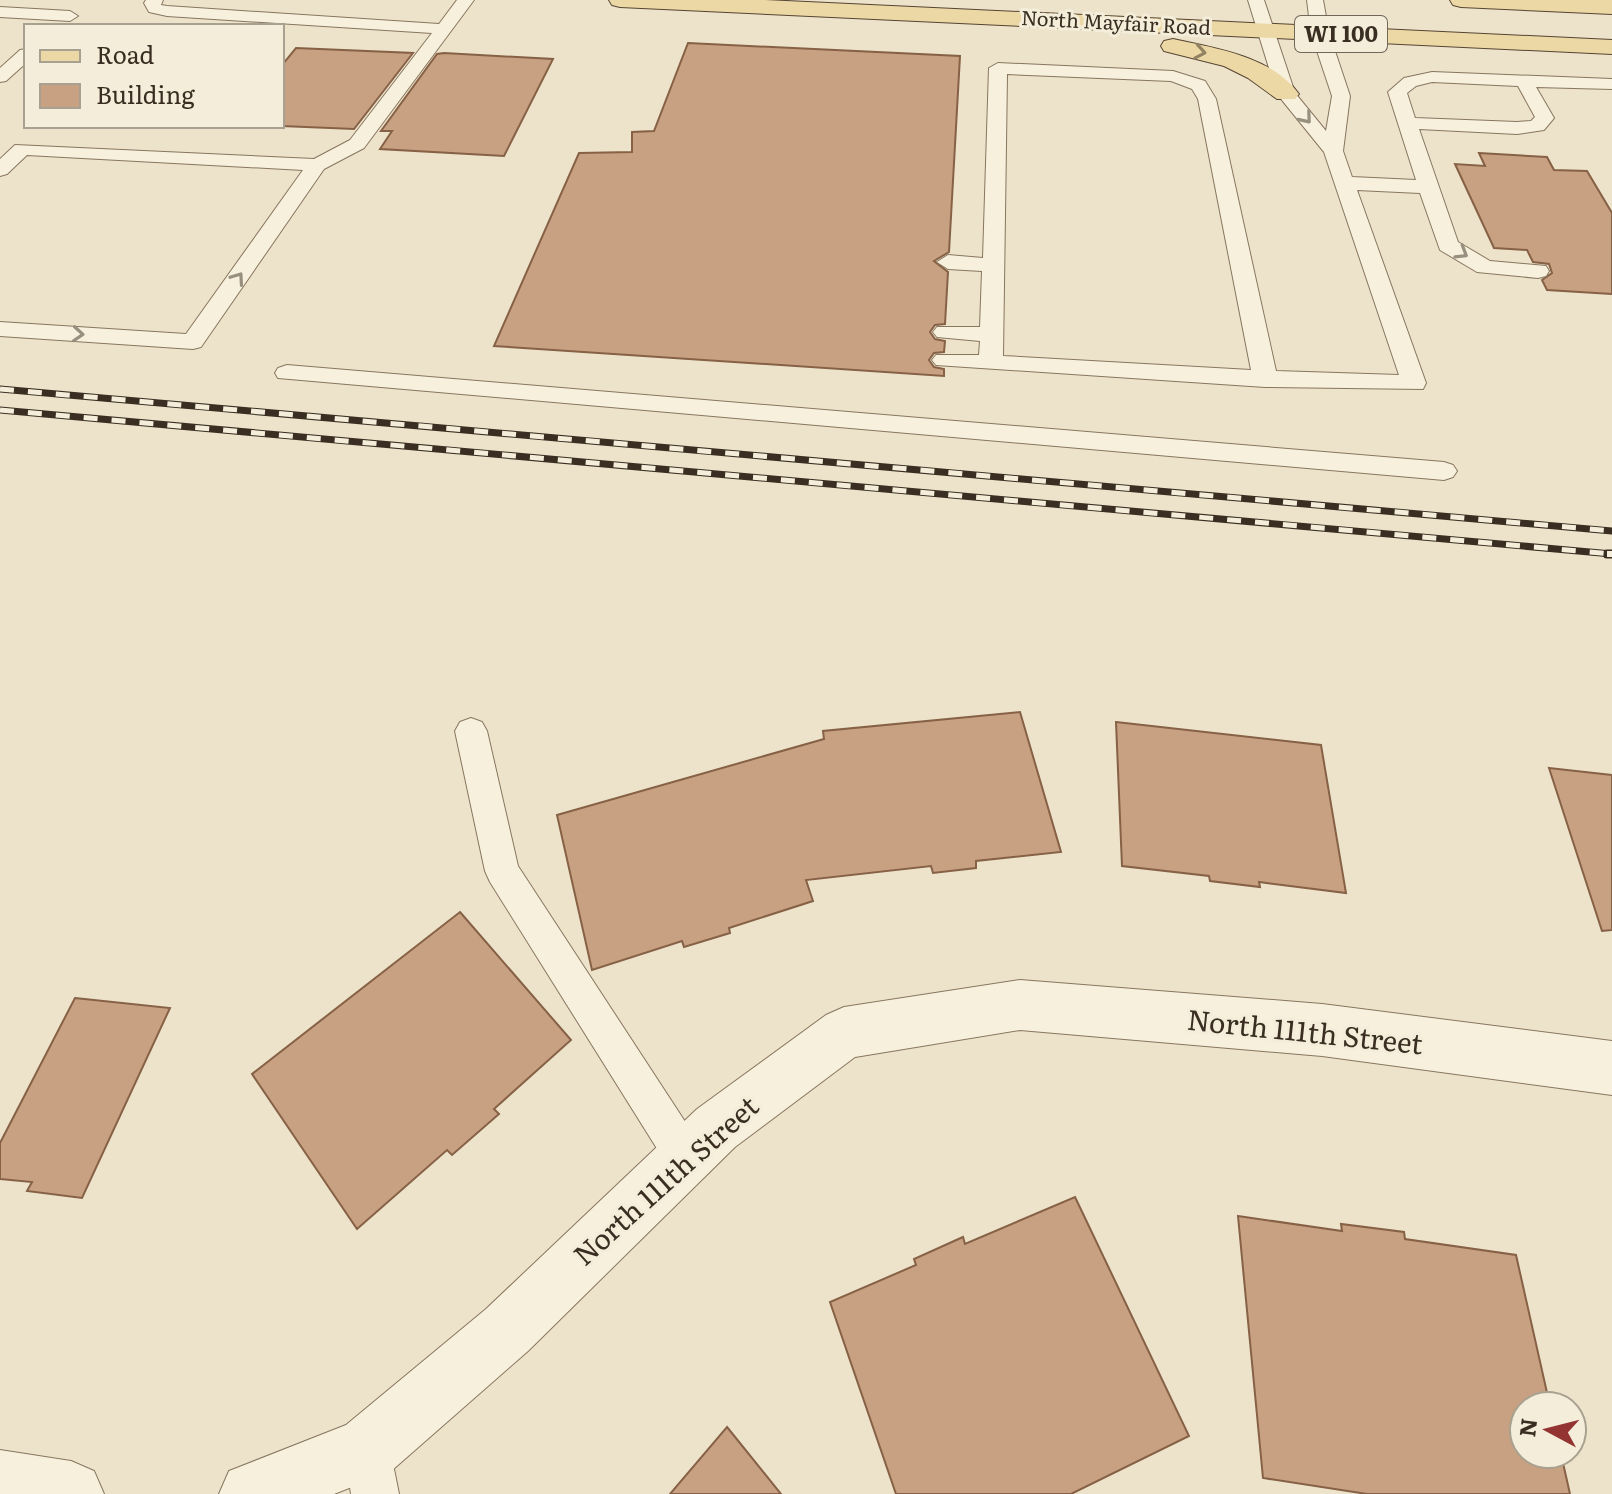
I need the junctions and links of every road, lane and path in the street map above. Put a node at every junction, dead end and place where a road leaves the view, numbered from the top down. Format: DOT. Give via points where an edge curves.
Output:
graph roads {
  1 [pos="155,0"];
  2 [pos="466,0"];
  3 [pos="620,0"];
  4 [pos="728,0"];
  5 [pos="967,0"];
  6 [pos="1461,0"];
  7 [pos="685,3"];
  8 [pos="1612,7"];
  9 [pos="1266,11"];
  10 [pos="0,12"];
  11 [pos="69,16"];
  12 [pos="1318,18"];
  13 [pos="1070,21"];
  14 [pos="444,29"];
  15 [pos="1612,31"];
  16 [pos="1612,47"];
  17 [pos="24,56"];
  18 [pos="0,77"];
  19 [pos="1524,81"];
  20 [pos="1612,84"];
  21 [pos="1286,94"];
  22 [pos="1408,123"];
  23 [pos="1333,151"];
  24 [pos="317,165"];
  25 [pos="0,170"];
  26 [pos="1344,183"];
  27 [pos="1428,187"];
  28 [pos="948,262"];
  29 [pos="995,265"];
  30 [pos="1538,271"];
  31 [pos="0,329"];
  32 [pos="945,332"];
  33 [pos="992,335"];
  34 [pos="944,360"];
  35 [pos="991,363"];
  36 [pos="287,373"];
  37 [pos="1265,379"];
  38 [pos="1444,471"];
  39 [pos="471,731"];
  40 [pos="1612,1068"];
  41 [pos="685,1157"];
  42 [pos="371,1472"];
  43 [pos="0,1482"];
  44 [pos="71,1494"];
  45 [pos="252,1494"];
  1 -- 14 [label="lane" via="155,8 167,11"];
  2 -- 14 [label="lane"];
  3 -- 7 [label="main road, North Mayfair Road / WI 100"];
  4 -- 7 [label="main road"];
  5 -- 9 [label="main road"];
  6 -- 8 [label="main road"];
  7 -- 13 [label="main road, North Mayfair Road / WI 100"];
  9 -- 12 [label="main road, North Mayfair Road / WI 100"];
  9 -- 13 [label="main road, North Mayfair Road / WI 100"];
  9 -- 21 [label="lane"];
  10 -- 11 [label="lane"];
  12 -- 15 [label="main road"];
  12 -- 16 [label="main road, North Mayfair Road / WI 100"];
  12 -- 23 [label="lane" via="1341,96"];
  13 -- 21 [label="main road, one-way" via="1224,56 1257,71"];
  14 -- 24 [label="lane" via="357,144"];
  17 -- 18 [label="lane"];
  19 -- 20 [label="lane"];
  19 -- 22 [label="lane" via="1432,77 1410,82 1397,92"];
  19 -- 22 [label="lane" via="1545,118 1537,126"];
  21 -- 23 [label="lane, one-way"];
  22 -- 27 [label="lane"];
  23 -- 26 [label="lane"];
  24 -- 25 [label="lane" via="22,149"];
  31 -- 24 [label="lane, one-way" via="193,342"];
  26 -- 27 [label="lane"];
  26 -- 37 [label="lane" via="1414,383"];
  27 -- 30 [label="lane, one-way" via="1448,245 1485,267"];
  28 -- 29 [label="lane"];
  29 -- 33 [label="lane"];
  29 -- 37 [label="lane" via="998,68 1173,76 1199,85 1207,99"];
  32 -- 33 [label="lane"];
  33 -- 35 [label="lane"];
  34 -- 35 [label="lane"];
  35 -- 37 [label="lane"];
  36 -- 38 [label="lane"];
  39 -- 41 [label="lane" via="502,871"];
  40 -- 41 [label="street, North 111th Street" via="1322,1030 1020,1005 844,1033"];
  41 -- 42 [label="street, North 111th Street"];
  42 -- 45 [label="street, North 111th Street"];
  43 -- 44 [label="street"];
}
